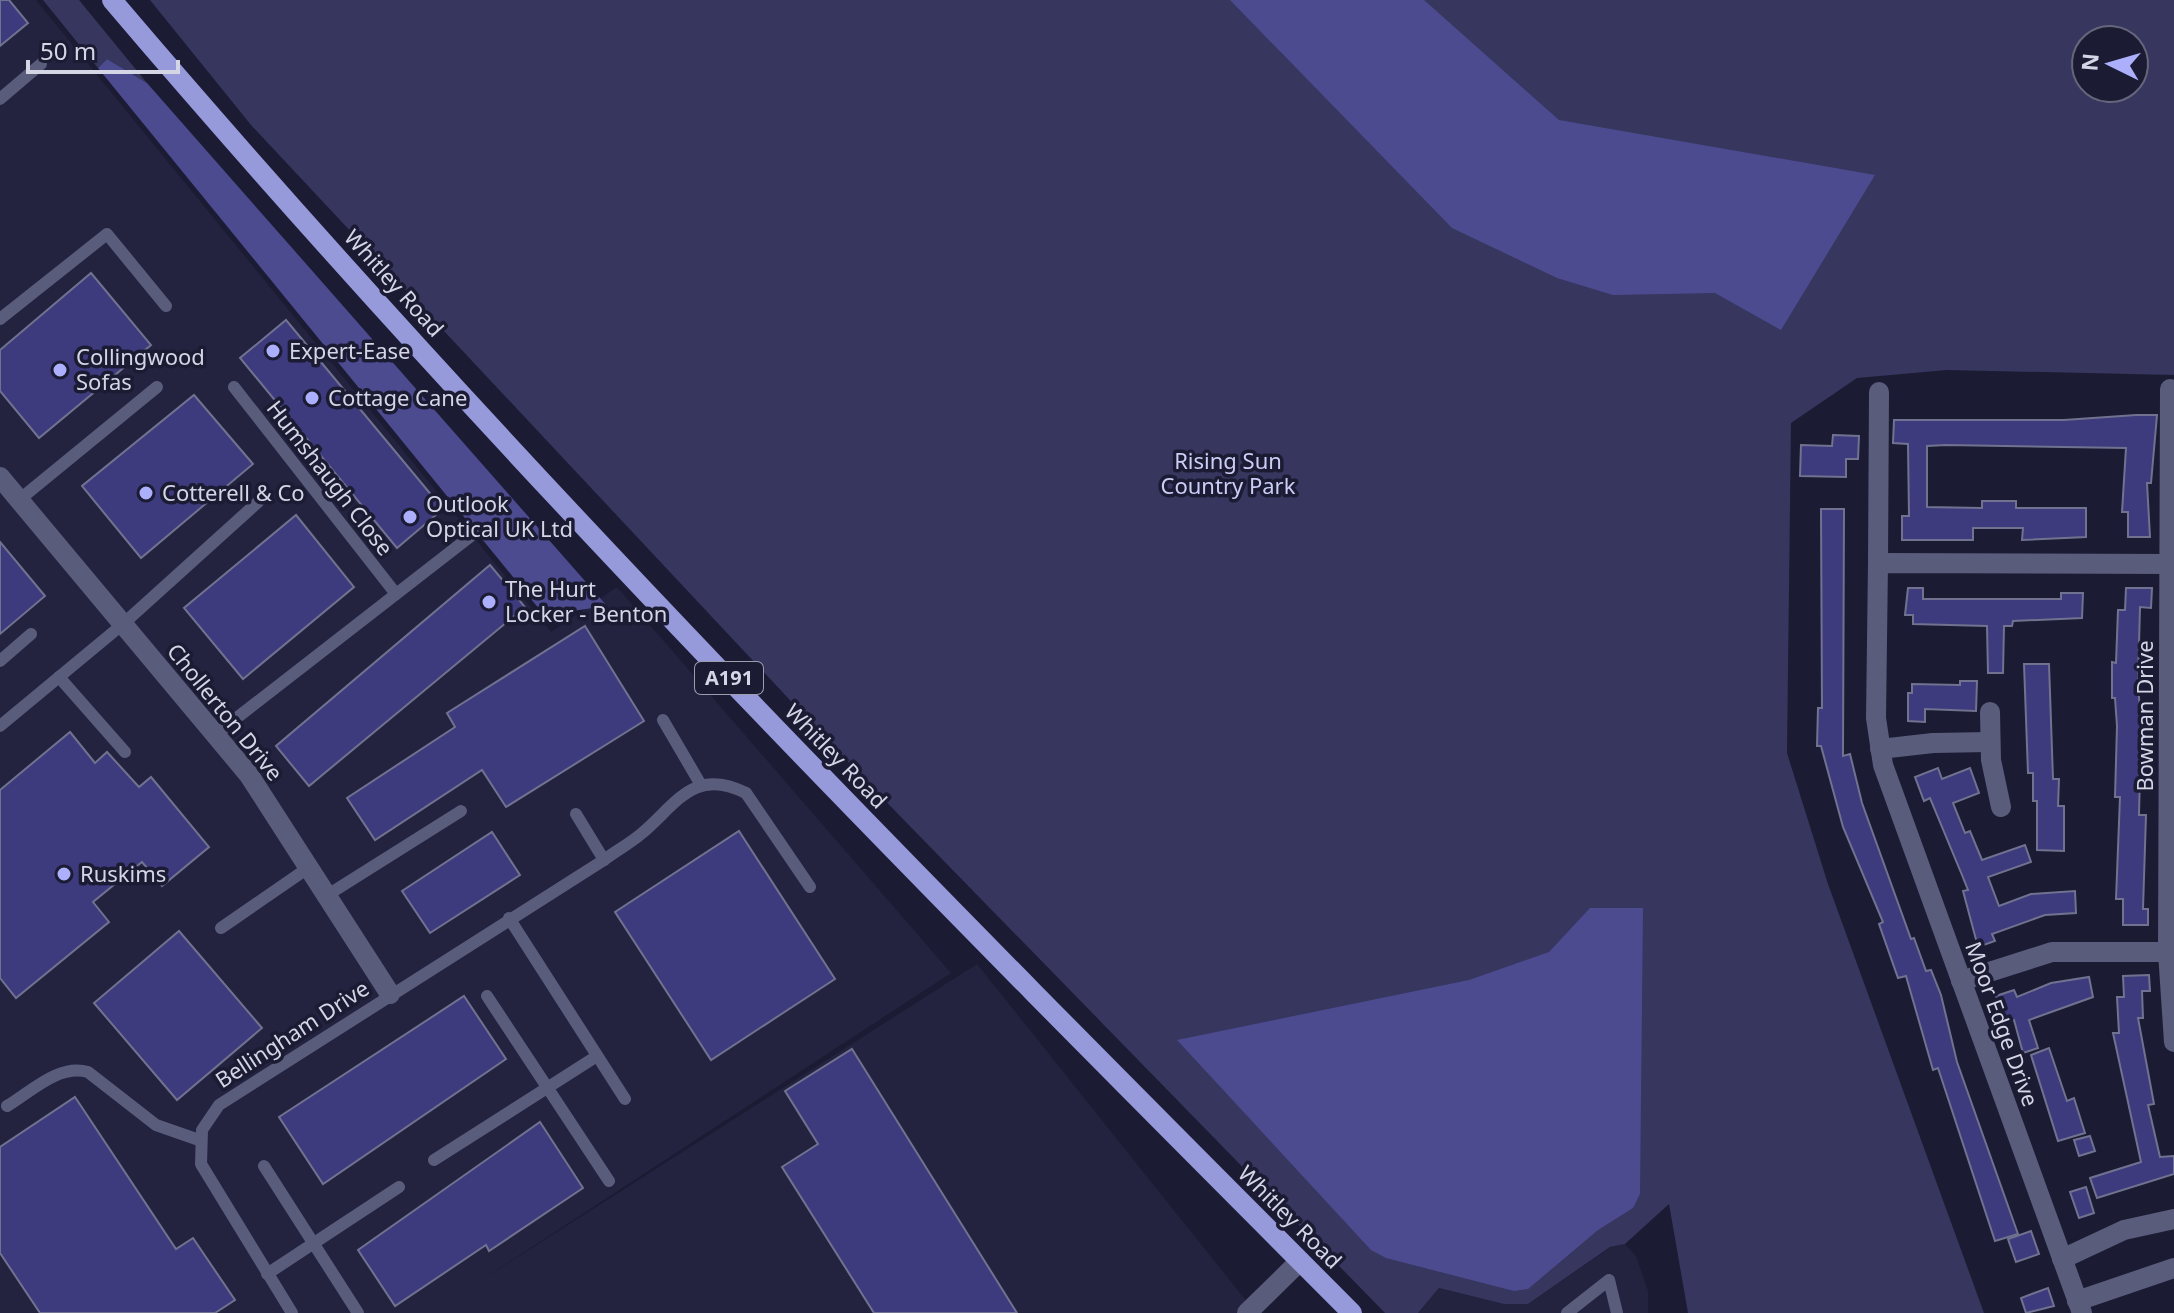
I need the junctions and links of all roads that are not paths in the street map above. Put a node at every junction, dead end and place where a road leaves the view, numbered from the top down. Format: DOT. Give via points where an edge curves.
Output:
graph roads {
  1 [pos="112,0"];
  2 [pos="41,64"];
  3 [pos="0,99"];
  4 [pos="166,306"];
  5 [pos="0,319"];
  6 [pos="157,387"];
  7 [pos="234,387"];
  8 [pos="2166,389"];
  9 [pos="1879,392"];
  10 [pos="0,477"];
  11 [pos="19,500"];
  12 [pos="258,502"];
  13 [pos="476,532"];
  14 [pos="1878,563"];
  15 [pos="2169,564"];
  16 [pos="396,594"];
  17 [pos="123,624"];
  18 [pos="31,634"];
  19 [pos="0,661"];
  20 [pos="59,677"];
  21 [pos="1990,712"];
  22 [pos="663,720"];
  23 [pos="0,726"];
  24 [pos="216,734"];
  25 [pos="1989,742"];
  26 [pos="1880,749"];
  27 [pos="125,752"];
  28 [pos="701,785"];
  29 [pos="2001,807"];
  30 [pos="461,811"];
  31 [pos="576,814"];
  32 [pos="2171,835"];
  33 [pos="604,860"];
  34 [pos="308,868"];
  35 [pos="810,887"];
  36 [pos="326,896"];
  37 [pos="509,918"];
  38 [pos="221,928"];
  39 [pos="2168,952"];
  40 [pos="1961,981"];
  41 [pos="390,994"];
  42 [pos="487,996"];
  43 [pos="2174,1042"];
  44 [pos="597,1056"];
  45 [pos="548,1087"];
  46 [pos="625,1099"];
  47 [pos="7,1106"];
  48 [pos="199,1140"];
  49 [pos="434,1160"];
  50 [pos="264,1166"];
  51 [pos="609,1181"];
  52 [pos="399,1187"];
  53 [pos="2174,1219"];
  54 [pos="313,1243"];
  55 [pos="2062,1259"];
  56 [pos="1300,1261"];
  57 [pos="2174,1268"];
  58 [pos="267,1274"];
  59 [pos="2079,1307"];
  60 [pos="292,1313"];
  61 [pos="358,1313"];
  62 [pos="1247,1313"];
  63 [pos="1352,1313"];
  64 [pos="1567,1313"];
  65 [pos="1617,1313"];
  1 -- 56 [label="main road, Whitley Road / A191" via="405,333 825,782"];
  2 -- 3 [label="lane"];
  4 -- 5 [label="lane" via="107,234"];
  6 -- 11 [label="lane"];
  7 -- 16 [label="lane, Humshaugh Close"];
  8 -- 15 [label="street, Bowman Drive"];
  9 -- 14 [label="street, Moor Edge Drive"];
  10 -- 11 [label="street, Chollerton Drive"];
  11 -- 17 [label="street, Chollerton Drive"];
  12 -- 17 [label="lane"];
  13 -- 16 [label="lane"];
  14 -- 15 [label="street"];
  14 -- 26 [label="street, Moor Edge Drive"];
  15 -- 32 [label="street, Bowman Drive"];
  16 -- 24 [label="lane"];
  17 -- 20 [label="lane"];
  17 -- 24 [label="street, Chollerton Drive"];
  18 -- 19 [label="lane"];
  20 -- 23 [label="lane"];
  20 -- 27 [label="lane"];
  21 -- 25 [label="street"];
  22 -- 28 [label="lane"];
  24 -- 34 [label="street, Chollerton Drive"];
  25 -- 26 [label="street"];
  25 -- 29 [label="street"];
  26 -- 40 [label="street, Moor Edge Drive"];
  28 -- 33 [label="lane, Bellingham Drive"];
  28 -- 35 [label="lane" via="731,785 746,793"];
  30 -- 36 [label="lane"];
  31 -- 33 [label="lane"];
  32 -- 39 [label="street, Bowman Drive"];
  33 -- 37 [label="lane, Bellingham Drive"];
  34 -- 36 [label="street, Chollerton Drive"];
  34 -- 38 [label="lane"];
  36 -- 41 [label="street, Chollerton Drive"];
  37 -- 41 [label="lane, Bellingham Drive"];
  37 -- 44 [label="lane"];
  39 -- 40 [label="street" via="2052,952"];
  39 -- 43 [label="street, Bowman Drive"];
  40 -- 55 [label="street, Moor Edge Drive"];
  41 -- 48 [label="lane, Bellingham Drive" via="219,1105"];
  42 -- 45 [label="lane"];
  44 -- 45 [label="lane"];
  44 -- 46 [label="lane"];
  45 -- 49 [label="lane"];
  45 -- 51 [label="lane"];
  47 -- 48 [label="lane" via="65,1070 77,1069 156,1125"];
  48 -- 58 [label="lane" via="205,1175"];
  50 -- 54 [label="lane"];
  52 -- 54 [label="lane"];
  53 -- 55 [label="street" via="2124,1230"];
  54 -- 58 [label="lane"];
  54 -- 61 [label="lane"];
  55 -- 59 [label="street, Moor Edge Drive"];
  56 -- 62 [label="street"];
  56 -- 63 [label="main road, Whitley Road / A191"];
  57 -- 59 [label="street"];
  58 -- 60 [label="lane"];
  64 -- 65 [label="lane" via="1609,1280"];
}
